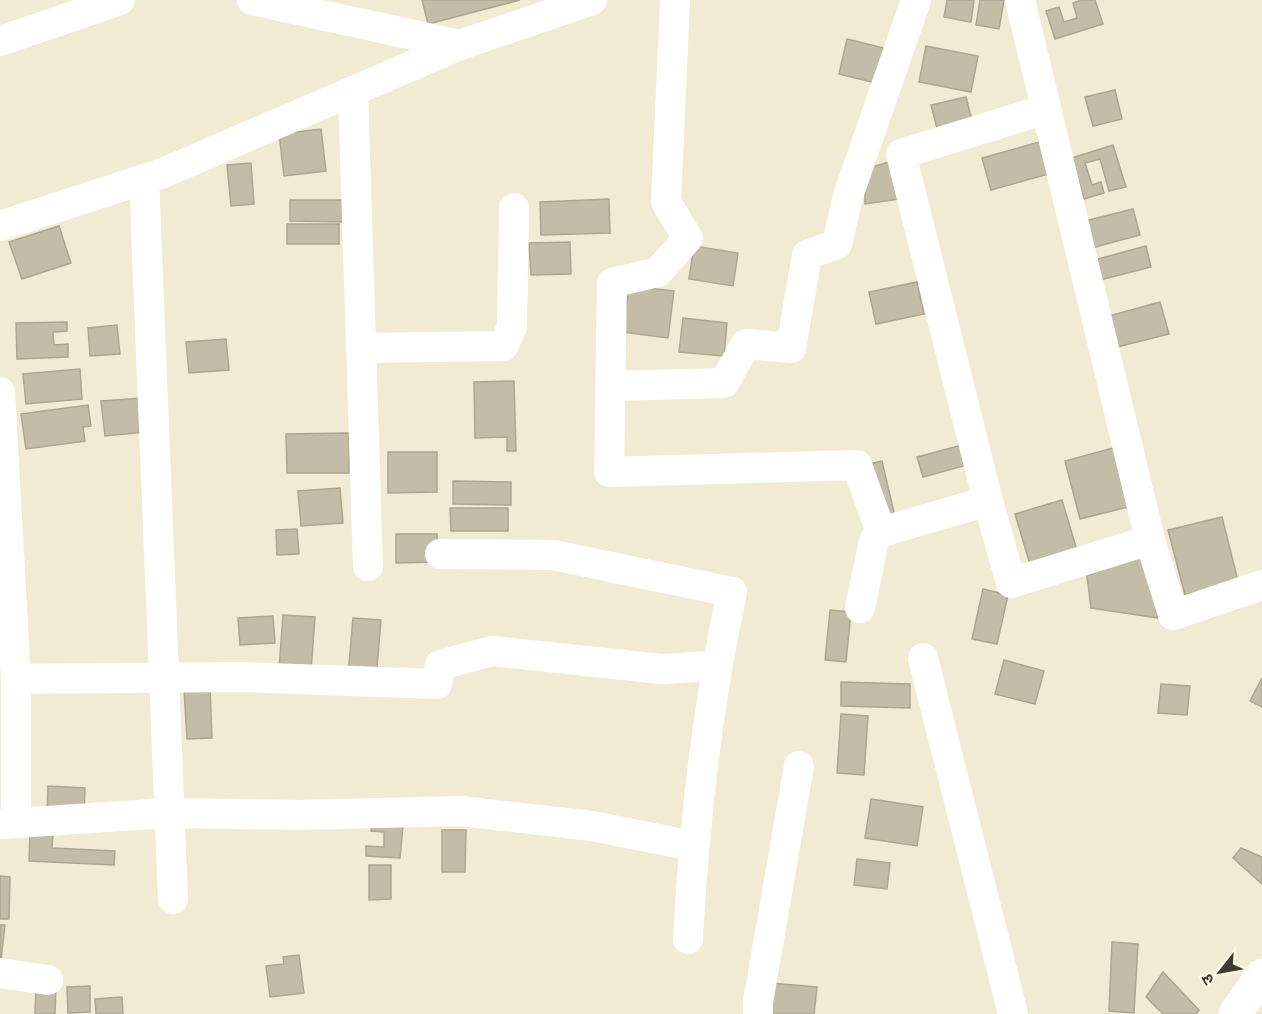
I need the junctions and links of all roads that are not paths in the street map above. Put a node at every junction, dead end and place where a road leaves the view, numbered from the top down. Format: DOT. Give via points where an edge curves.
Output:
graph roads {
  1 [pos="120,0"];
  2 [pos="252,0"];
  3 [pos="592,0"];
  4 [pos="675,0"];
  5 [pos="916,0"];
  6 [pos="1020,0"];
  7 [pos="0,41"];
  8 [pos="460,45"];
  9 [pos="353,91"];
  10 [pos="1046,109"];
  11 [pos="144,179"];
  12 [pos="514,208"];
  13 [pos="0,226"];
  14 [pos="361,348"];
  15 [pos="611,386"];
  16 [pos="0,392"];
  17 [pos="988,501"];
  18 [pos="881,532"];
  19 [pos="1150,540"];
  20 [pos="440,554"];
  21 [pos="368,567"];
  22 [pos="1262,585"];
  23 [pos="860,608"];
  24 [pos="923,658"];
  25 [pos="716,666"];
  26 [pos="164,678"];
  27 [pos="16,679"];
  28 [pos="799,766"];
  29 [pos="167,813"];
  30 [pos="8,823"];
  31 [pos="693,846"];
  32 [pos="172,899"];
  33 [pos="688,939"];
  34 [pos="0,973"];
  35 [pos="1262,975"];
  36 [pos="48,980"];
  37 [pos="758,1014"];
  38 [pos="1013,1014"];
  39 [pos="1235,1014"];
  1 -- 7 [label="street"];
  2 -- 8 [label="street"];
  3 -- 8 [label="street"];
  4 -- 15 [label="street" via="666,202 688,238 658,272 612,283"];
  5 -- 15 [label="street" via="848,196 837,244 807,255 791,348 746,344 724,383"];
  6 -- 10 [label="street"];
  8 -- 9 [label="street"];
  9 -- 11 [label="street"];
  9 -- 14 [label="street"];
  10 -- 17 [label="street" via="901,154"];
  10 -- 19 [label="street"];
  11 -- 13 [label="street"];
  11 -- 26 [label="street"];
  12 -- 14 [label="street" via="512,327 503,346"];
  14 -- 21 [label="street"];
  15 -- 18 [label="street" via="609,472 857,465"];
  16 -- 27 [label="street"];
  17 -- 18 [label="street"];
  17 -- 19 [label="street" via="1011,583"];
  18 -- 23 [label="street" via="874,541"];
  19 -- 22 [label="street" via="1173,615"];
  20 -- 25 [label="street" via="554,555 732,592"];
  24 -- 38 [label="street"];
  25 -- 26 [label="street" via="661,669 492,651 440,665 437,684"];
  25 -- 31 [label="street"];
  26 -- 27 [label="street"];
  26 -- 29 [label="street"];
  27 -- 30 [label="street"];
  28 -- 37 [label="street"];
  29 -- 30 [label="street"];
  29 -- 31 [label="street" via="461,811 592,826"];
  29 -- 32 [label="street"];
  31 -- 33 [label="street"];
  34 -- 36 [label="street"];
  35 -- 39 [label="main road"];
}
